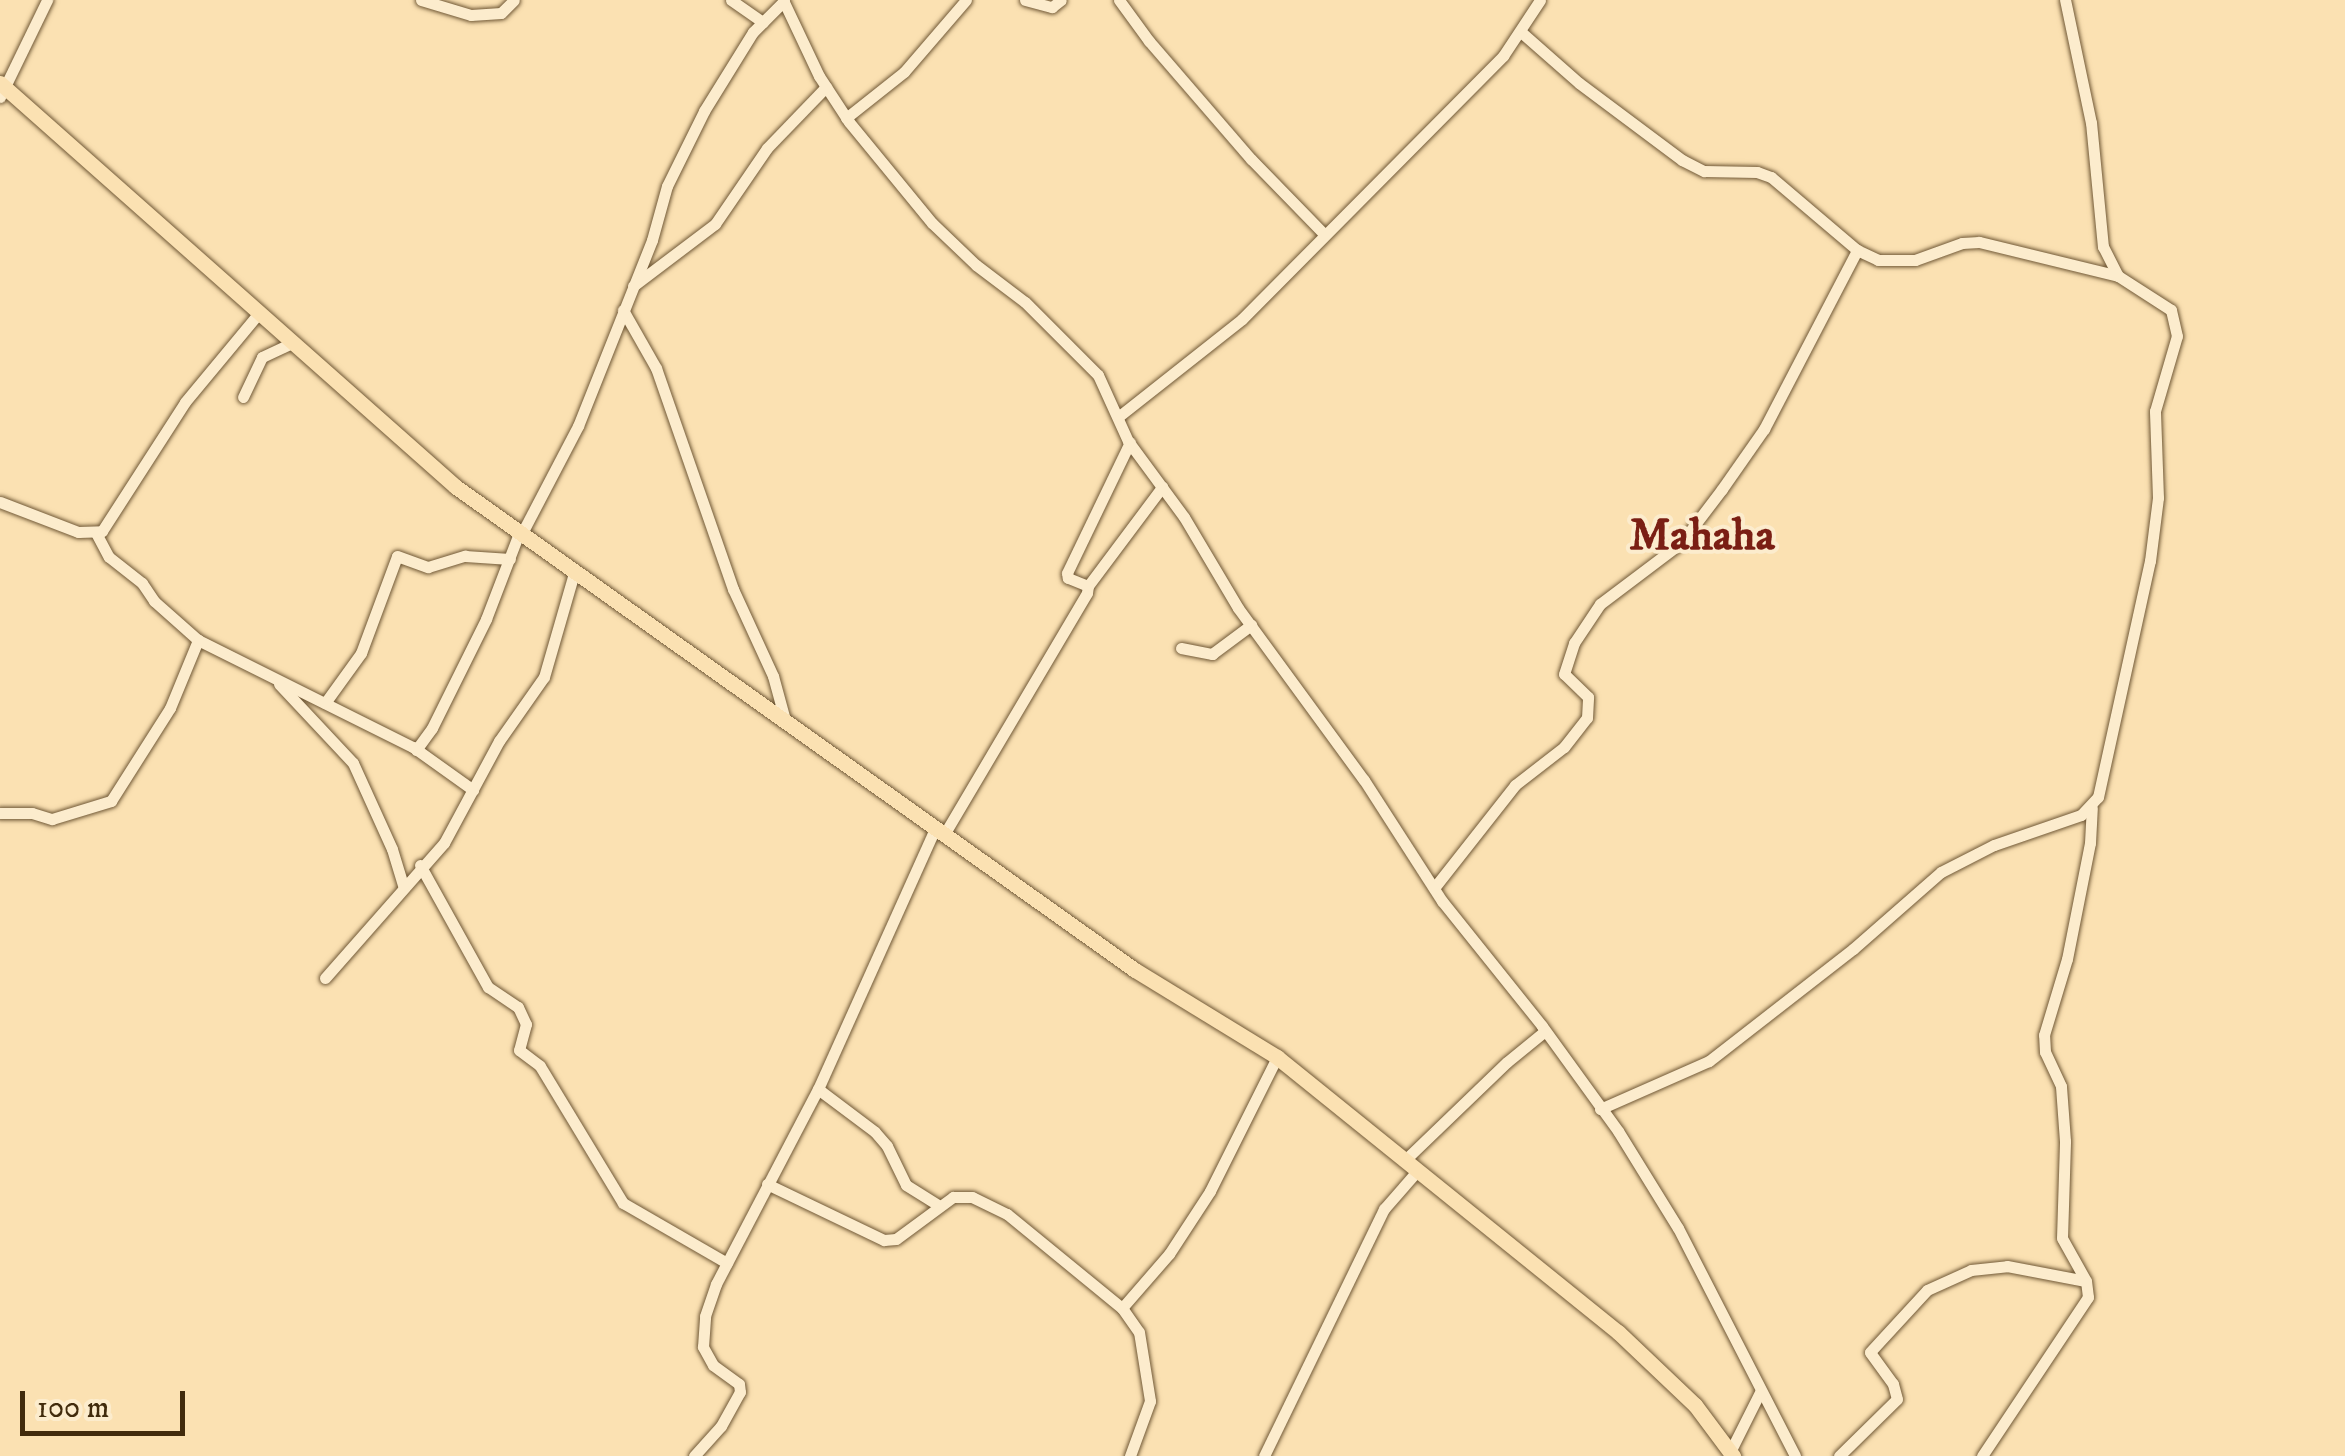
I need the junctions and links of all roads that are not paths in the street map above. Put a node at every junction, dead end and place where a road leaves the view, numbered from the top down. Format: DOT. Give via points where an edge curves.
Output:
graph roads {
  1 [pos="47,0"];
  2 [pos="421,0"];
  3 [pos="514,0"];
  4 [pos="731,0"];
  5 [pos="966,0"];
  6 [pos="1025,0"];
  7 [pos="1061,0"];
  8 [pos="1120,0"];
  9 [pos="1540,0"];
  10 [pos="2065,0"];
  11 [pos="784,1"];
  12 [pos="763,22"];
  13 [pos="1521,32"];
  14 [pos="826,87"];
  15 [pos="2,89"];
  16 [pos="846,118"];
  17 [pos="1324,234"];
  18 [pos="1857,250"];
  19 [pos="2118,276"];
  20 [pos="633,286"];
  21 [pos="623,310"];
  22 [pos="259,313"];
  23 [pos="292,343"];
  24 [pos="243,397"];
  25 [pos="1118,417"];
  26 [pos="1130,442"];
  27 [pos="1162,487"];
  28 [pos="0,502"];
  29 [pos="96,533"];
  30 [pos="520,534"];
  31 [pos="510,559"];
  32 [pos="574,573"];
  33 [pos="1088,586"];
  34 [pos="1251,625"];
  35 [pos="198,640"];
  36 [pos="1181,648"];
  37 [pos="273,677"];
  38 [pos="324,703"];
  39 [pos="785,720"];
  40 [pos="416,750"];
  41 [pos="472,790"];
  42 [pos="2092,808"];
  43 [pos="0,813"];
  44 [pos="941,830"];
  45 [pos="420,865"];
  46 [pos="404,886"];
  47 [pos="1434,888"];
  48 [pos="325,978"];
  49 [pos="1546,1031"];
  50 [pos="1277,1056"];
  51 [pos="818,1089"];
  52 [pos="1600,1109"];
  53 [pos="1412,1165"];
  54 [pos="767,1184"];
  55 [pos="938,1205"];
  56 [pos="727,1263"];
  57 [pos="2086,1281"];
  58 [pos="1122,1308"];
  59 [pos="1760,1392"];
  60 [pos="1732,1454"];
  61 [pos="694,1456"];
  62 [pos="1130,1456"];
  63 [pos="1264,1456"];
  64 [pos="1795,1456"];
  65 [pos="1839,1456"];
  66 [pos="1982,1456"];
  1 -- 15 [label="street"];
  2 -- 3 [label="street" via="470,15 502,13"];
  4 -- 12 [label="street"];
  5 -- 16 [label="street" via="904,72"];
  6 -- 7 [label="street" via="1052,6"];
  8 -- 17 [label="street" via="1148,41"];
  9 -- 13 [label="street"];
  10 -- 19 [label="street" via="2091,123 2103,247"];
  11 -- 12 [label="street"];
  11 -- 14 [label="street"];
  12 -- 20 [label="street" via="704,111 668,186"];
  13 -- 17 [label="street"];
  13 -- 18 [label="street" via="1682,160 1704,171 1772,177"];
  14 -- 16 [label="street"];
  14 -- 20 [label="street" via="767,148 716,224"];
  15 -- 22 [label="main road"];
  16 -- 25 [label="street" via="956,248 1082,355"];
  17 -- 25 [label="street" via="1242,319"];
  18 -- 19 [label="street" via="1897,263 1979,242"];
  18 -- 47 [label="street" via="1764,429 1722,489 1670,555 1600,604 1574,642 1564,674 1588,697 1587,718 1564,747 1514,785"];
  19 -- 42 [label="street" via="2171,310 2177,336 2155,411 2158,498 2147,577"];
  20 -- 21 [label="street"];
  21 -- 30 [label="street" via="578,426"];
  21 -- 39 [label="street" via="656,368"];
  22 -- 23 [label="main road"];
  22 -- 29 [label="street" via="185,402 116,513"];
  23 -- 24 [label="street" via="262,356"];
  23 -- 30 [label="main road" via="456,487"];
  25 -- 26 [label="street"];
  26 -- 27 [label="street"];
  26 -- 33 [label="street" via="1067,573"];
  27 -- 33 [label="street"];
  27 -- 34 [label="street"];
  28 -- 29 [label="street" via="64,528"];
  29 -- 35 [label="street" via="108,557"];
  30 -- 31 [label="street"];
  30 -- 32 [label="main road"];
  31 -- 38 [label="street" via="465,556 428,567 397,556 361,653"];
  31 -- 40 [label="street" via="455,685"];
  32 -- 39 [label="main road"];
  32 -- 41 [label="street" via="544,677"];
  33 -- 44 [label="street"];
  34 -- 36 [label="street" via="1212,654"];
  34 -- 47 [label="street"];
  35 -- 37 [label="street"];
  35 -- 43 [label="street" via="170,708 110,801 52,819"];
  37 -- 38 [label="street"];
  37 -- 46 [label="street" via="353,763"];
  38 -- 40 [label="street"];
  39 -- 44 [label="main road"];
  40 -- 41 [label="street"];
  41 -- 45 [label="street" via="444,843"];
  42 -- 52 [label="street" via="1933,877 1866,939 1710,1061"];
  42 -- 57 [label="street" via="2067,958 2044,1035 2061,1086 2062,1238"];
  44 -- 50 [label="main road" via="1135,970"];
  44 -- 51 [label="street"];
  45 -- 46 [label="street"];
  45 -- 56 [label="street" via="488,988 518,1006 526,1024 519,1050 540,1066 623,1204"];
  46 -- 48 [label="street"];
  47 -- 49 [label="street"];
  49 -- 52 [label="street"];
  49 -- 53 [label="street" via="1507,1062"];
  50 -- 53 [label="main road"];
  50 -- 58 [label="street" via="1210,1191 1169,1254"];
  51 -- 54 [label="street"];
  51 -- 55 [label="street" via="875,1132 906,1184"];
  52 -- 59 [label="street" via="1678,1228"];
  53 -- 60 [label="main road" via="1664,1373"];
  53 -- 63 [label="street" via="1384,1209"];
  54 -- 55 [label="street" via="884,1240 896,1239"];
  54 -- 56 [label="street"];
  55 -- 58 [label="street" via="972,1197 1007,1214"];
  56 -- 61 [label="street" via="705,1316 703,1347 713,1365 740,1384 740,1392 722,1426"];
  57 -- 65 [label="street" via="2007,1266 1970,1270 1927,1290 1870,1352 1896,1399"];
  57 -- 66 [label="street" via="2084,1304"];
  58 -- 62 [label="street" via="1138,1332 1150,1401"];
  59 -- 60 [label="street"];
  59 -- 64 [label="street"];
}
